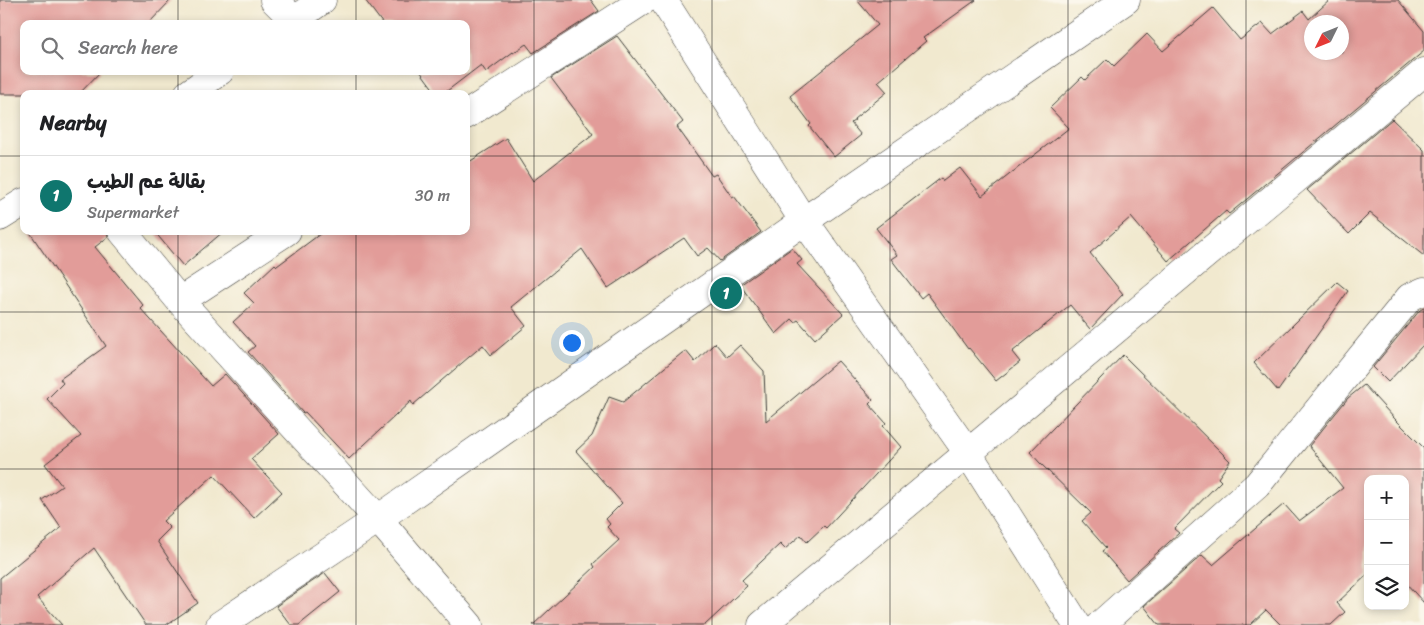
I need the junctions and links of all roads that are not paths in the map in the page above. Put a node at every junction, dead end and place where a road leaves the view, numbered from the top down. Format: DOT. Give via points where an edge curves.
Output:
graph roads {
  1 [pos="274,0"];
  2 [pos="322,0"];
  3 [pos="644,0"];
  4 [pos="663,0"];
  5 [pos="1126,0"];
  6 [pos="290,20"];
  7 [pos="295,20"];
  8 [pos="1424,72"];
  9 [pos="214,75"];
  10 [pos="194,90"];
  11 [pos="470,112"];
  12 [pos="20,204"];
  13 [pos="0,217"];
  14 [pos="804,221"];
  15 [pos="125,235"];
  16 [pos="281,235"];
  17 [pos="1424,291"];
  18 [pos="180,301"];
  19 [pos="968,454"];
  20 [pos="378,519"];
  21 [pos="220,625"];
  22 [pos="469,625"];
  23 [pos="762,625"];
  24 [pos="1077,625"];
  25 [pos="1100,625"];
  1 -- 6 [label="street"];
  2 -- 7 [label="street"];
  3 -- 11 [label="street"];
  4 -- 14 [label="street"];
  5 -- 14 [label="street"];
  8 -- 19 [label="street"];
  9 -- 10 [label="street"];
  12 -- 13 [label="street"];
  14 -- 19 [label="street"];
  14 -- 20 [label="street"];
  15 -- 18 [label="street"];
  16 -- 18 [label="street"];
  17 -- 25 [label="street" via="1410,297 1257,484"];
  18 -- 20 [label="street"];
  19 -- 23 [label="street"];
  19 -- 24 [label="street"];
  20 -- 21 [label="street"];
  20 -- 22 [label="street"];
}
